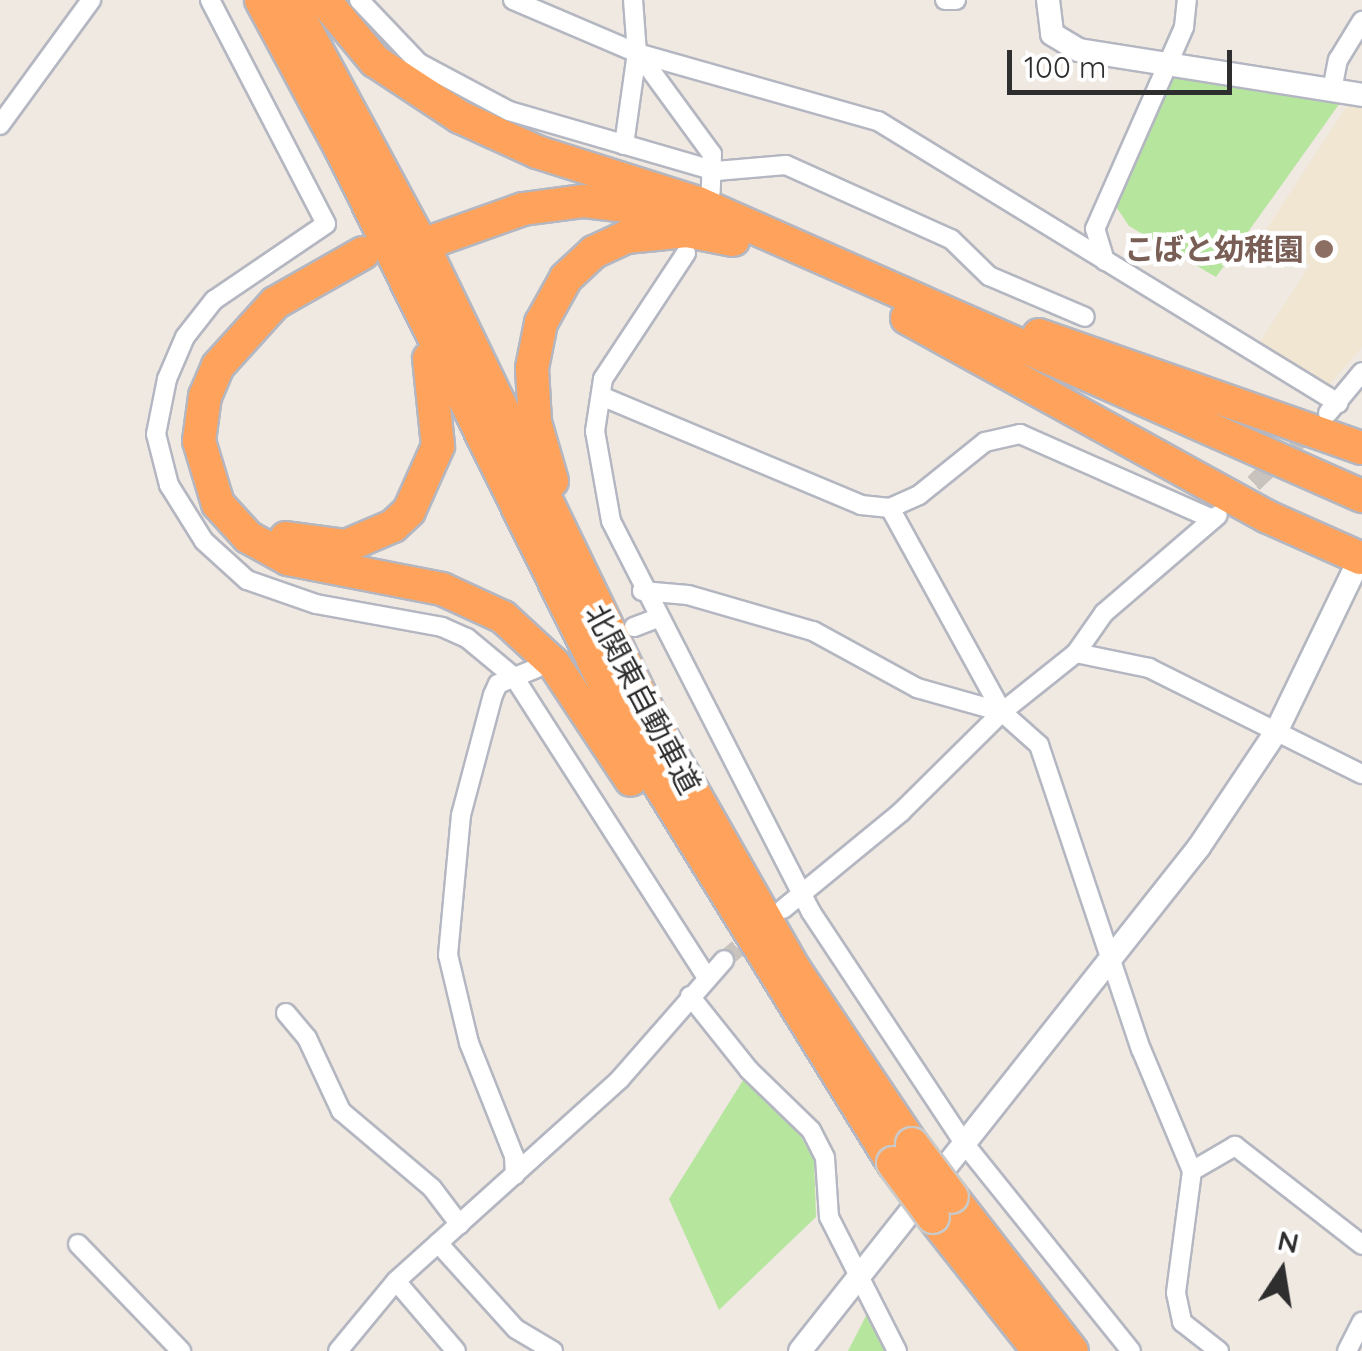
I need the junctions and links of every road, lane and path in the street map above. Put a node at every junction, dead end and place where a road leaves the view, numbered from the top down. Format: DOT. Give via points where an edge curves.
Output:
graph roads {
  1 [pos="91,0"];
  2 [pos="210,0"];
  3 [pos="261,0"];
  4 [pos="290,0"];
  5 [pos="324,0"];
  6 [pos="359,0"];
  7 [pos="513,0"];
  8 [pos="634,0"];
  9 [pos="945,0"];
  10 [pos="956,0"];
  11 [pos="1048,0"];
  12 [pos="1187,0"];
  13 [pos="1362,21"];
  14 [pos="638,53"];
  15 [pos="291,54"];
  16 [pos="1166,65"];
  17 [pos="1332,90"];
  18 [pos="1362,95"];
  19 [pos="0,126"];
  20 [pos="624,145"];
  21 [pos="716,171"];
  22 [pos="704,197"];
  23 [pos="732,240"];
  24 [pos="686,252"];
  25 [pos="1105,260"];
  26 [pos="843,279"];
  27 [pos="911,309"];
  28 [pos="1085,317"];
  29 [pos="1362,372"];
  30 [pos="601,396"];
  31 [pos="1362,448"];
  32 [pos="1360,502"];
  33 [pos="890,508"];
  34 [pos="1361,557"];
  35 [pos="642,591"];
  36 [pos="657,618"];
  37 [pos="634,627"];
  38 [pos="1076,653"];
  39 [pos="537,668"];
  40 [pos="514,677"];
  41 [pos="1002,712"];
  42 [pos="1276,732"];
  43 [pos="1362,774"];
  44 [pos="704,815"];
  45 [pos="801,894"];
  46 [pos="783,909"];
  47 [pos="1110,959"];
  48 [pos="724,960"];
  49 [pos="706,976"];
  50 [pos="690,996"];
  51 [pos="286,1012"];
  52 [pos="852,1100"];
  53 [pos="963,1142"];
  54 [pos="903,1153"];
  55 [pos="1192,1171"];
  56 [pos="515,1175"];
  57 [pos="942,1207"];
  58 [pos="460,1225"];
  59 [pos="438,1243"];
  60 [pos="78,1244"];
  61 [pos="1362,1245"];
  62 [pos="860,1269"];
  63 [pos="396,1281"];
  64 [pos="1362,1322"];
  65 [pos="181,1351"];
  66 [pos="338,1351"];
  67 [pos="456,1351"];
  68 [pos="552,1351"];
  69 [pos="800,1351"];
  70 [pos="897,1351"];
  71 [pos="1038,1351"];
  72 [pos="1072,1351"];
  73 [pos="1130,1351"];
  74 [pos="1218,1351"];
  75 [pos="1347,1351"];
  1 -- 19 [label="street"];
  2 -- 40 [label="street" via="326,224 214,300 185,336 167,379 156,434 169,485 204,541 247,580 316,604 442,628 467,638"];
  3 -- 15 [label="highway, 北関東自動車道"];
  4 -- 44 [label="highway, 北関東自動車道" via="430,260 569,556"];
  5 -- 22 [label="highway" via="375,61 429,102 537,152"];
  6 -- 20 [label="street" via="419,63 463,89"];
  7 -- 14 [label="street"];
  8 -- 14 [label="street"];
  9 -- 10 [label="street"];
  11 -- 16 [label="street" via="1052,34 1080,50"];
  12 -- 16 [label="street" via="1184,27"];
  13 -- 17 [label="street" via="1338,60"];
  14 -- 20 [label="street"];
  14 -- 21 [label="street" via="692,123"];
  14 -- 25 [label="street" via="878,121"];
  15 -- 52 [label="highway, 北関東自動車道" via="636,746"];
  15 -- 52 [label="highway" via="342,175 421,330 440,423 433,470 393,526 346,546 295,542 252,516 227,482 219,449 221,412 242,362 276,324 366,260 275,303 218,366 205,396 199,441 218,504 248,537 288,559 464,596 537,647 580,700 764,988"];
  16 -- 17 [label="street"];
  16 -- 25 [label="street" via="1096,230"];
  17 -- 18 [label="street"];
  20 -- 21 [label="street"];
  21 -- 22 [label="street"];
  21 -- 28 [label="street" via="798,170 951,240 989,276"];
  22 -- 23 [label="highway" via="554,190 432,232 584,202 651,209"];
  22 -- 26 [label="highway"];
  23 -- 26 [label="highway"];
  23 -- 44 [label="highway" via="646,233 594,252 553,297 532,368 535,422 552,483 666,719"];
  24 -- 30 [label="street" via="610,363"];
  25 -- 29 [label="street" via="1333,408"];
  26 -- 27 [label="highway"];
  27 -- 31 [label="highway" via="1005,320"];
  27 -- 32 [label="highway"];
  27 -- 34 [label="highway" via="1268,518"];
  30 -- 33 [label="street" via="861,506"];
  30 -- 35 [label="street" via="595,431 604,498"];
  33 -- 38 [label="street" via="944,479 985,442 1020,434 1218,516 1104,613"];
  33 -- 41 [label="street"];
  34 -- 42 [label="street"];
  35 -- 36 [label="street"];
  35 -- 41 [label="street" via="688,595 813,630 916,688"];
  36 -- 37 [label="street"];
  36 -- 45 [label="street"];
  38 -- 41 [label="street"];
  38 -- 42 [label="street" via="1149,668"];
  39 -- 40 [label="street"];
  40 -- 49 [label="street"];
  40 -- 56 [label="street" via="498,684 473,763 461,815 448,955 469,1043 514,1156"];
  41 -- 45 [label="street" via="901,812"];
  41 -- 47 [label="street" via="1039,745"];
  42 -- 43 [label="street"];
  42 -- 47 [label="street" via="1199,847"];
  44 -- 54 [label="highway, 北関東自動車道"];
  45 -- 46 [label="street"];
  45 -- 53 [label="street"];
  47 -- 53 [label="street"];
  47 -- 55 [label="street"];
  48 -- 49 [label="street"];
  49 -- 50 [label="street"];
  50 -- 56 [label="street" via="620,1079"];
  50 -- 62 [label="street" via="749,1070 811,1130 825,1158 829,1217"];
  51 -- 58 [label="street" via="306,1038 340,1111 432,1188"];
  52 -- 54 [label="highway, 北関東自動車道"];
  53 -- 62 [label="street"];
  53 -- 73 [label="street"];
  54 -- 57 [label="highway, 北関東自動車道, bridge"];
  55 -- 61 [label="street" via="1235,1146"];
  55 -- 74 [label="street" via="1176,1294 1182,1322"];
  56 -- 58 [label="street"];
  57 -- 71 [label="highway, 北関東自動車道"];
  57 -- 72 [label="highway, 北関東自動車道"];
  58 -- 59 [label="street"];
  59 -- 63 [label="street"];
  59 -- 68 [label="street" via="516,1329"];
  60 -- 65 [label="street"];
  62 -- 69 [label="street"];
  62 -- 70 [label="street"];
  63 -- 66 [label="street"];
  63 -- 67 [label="street"];
  64 -- 75 [label="street"];
}
